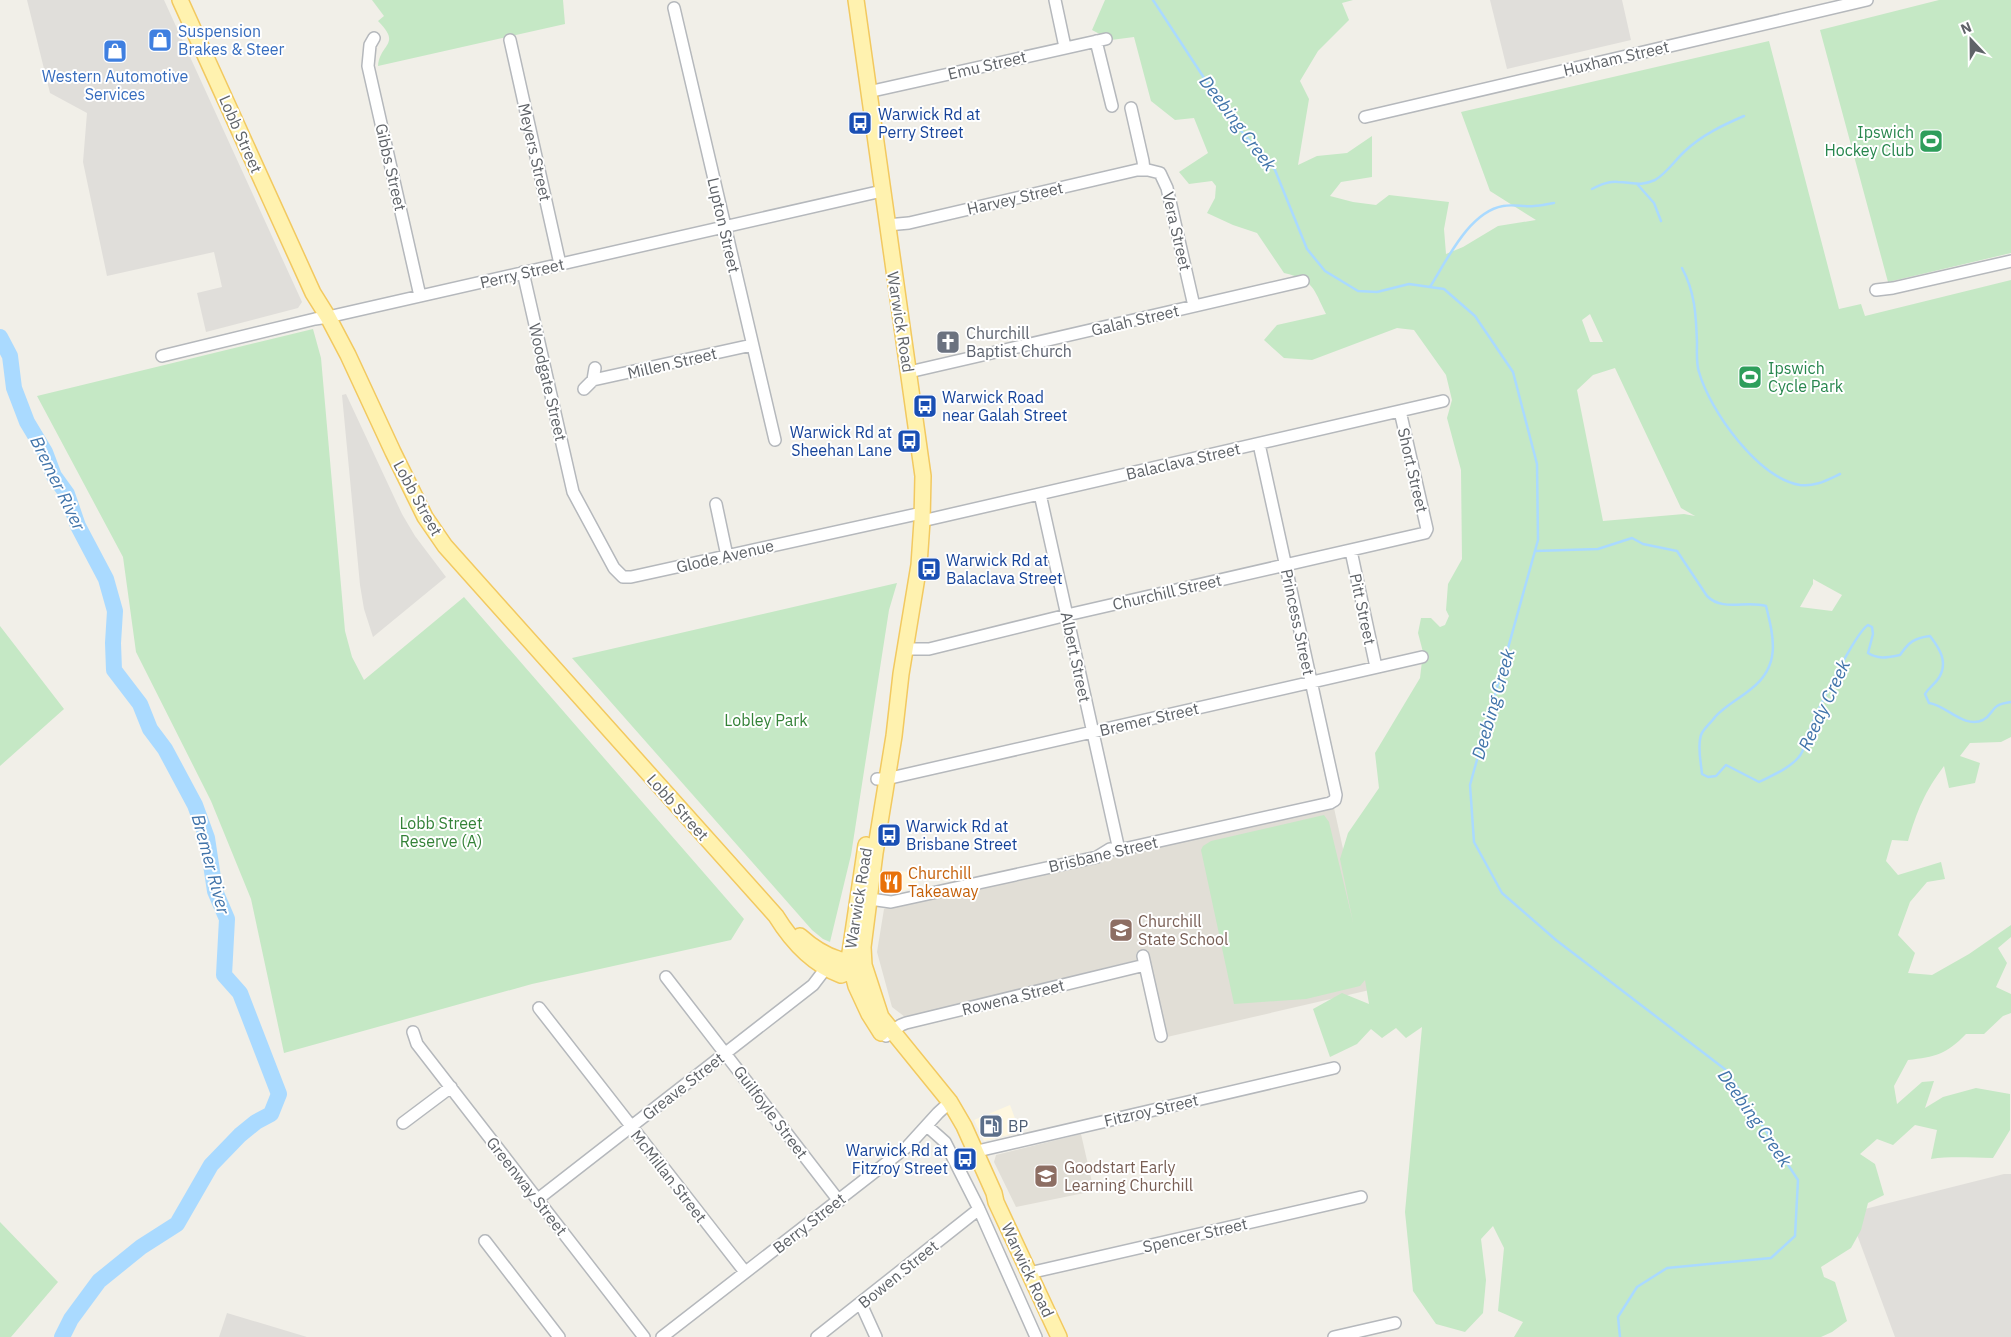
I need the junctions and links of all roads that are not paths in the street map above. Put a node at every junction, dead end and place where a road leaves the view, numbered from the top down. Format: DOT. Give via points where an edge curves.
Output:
graph roads {
  1 [pos="180,0"];
  2 [pos="856,0"];
  3 [pos="1055,0"];
  4 [pos="1867,0"];
  5 [pos="674,8"];
  6 [pos="374,38"];
  7 [pos="510,40"];
  8 [pos="1065,47"];
  9 [pos="868,92"];
  10 [pos="1112,106"];
  11 [pos="1131,108"];
  12 [pos="1365,117"];
  13 [pos="1144,170"];
  14 [pos="882,191"];
  15 [pos="887,225"];
  16 [pos="725,226"];
  17 [pos="2011,261"];
  18 [pos="560,264"];
  19 [pos="523,272"];
  20 [pos="1303,281"];
  21 [pos="1876,290"];
  22 [pos="420,296"];
  23 [pos="1194,306"];
  24 [pos="328,317"];
  25 [pos="752,345"];
  26 [pos="162,356"];
  27 [pos="595,368"];
  28 [pos="909,372"];
  29 [pos="1443,401"];
  30 [pos="1400,411"];
  31 [pos="775,440"];
  32 [pos="1259,444"];
  33 [pos="574,492"];
  34 [pos="1040,494"];
  35 [pos="716,504"];
  36 [pos="922,517"];
  37 [pos="1427,529"];
  38 [pos="1351,551"];
  39 [pos="727,556"];
  40 [pos="1285,566"];
  41 [pos="1067,615"];
  42 [pos="905,649"];
  43 [pos="1422,657"];
  44 [pos="1376,667"];
  45 [pos="1311,682"];
  46 [pos="1093,732"];
  47 [pos="882,779"];
  48 [pos="1335,800"];
  49 [pos="1119,850"];
  50 [pos="870,899"];
  51 [pos="776,916"];
  52 [pos="855,965"];
  53 [pos="826,968"];
  54 [pos="666,977"];
  55 [pos="539,1008"];
  56 [pos="413,1032"];
  57 [pos="888,1034"];
  58 [pos="1161,1036"];
  59 [pos="726,1053"];
  60 [pos="1334,1068"];
  61 [pos="451,1088"];
  62 [pos="947,1105"];
  63 [pos="403,1123"];
  64 [pos="927,1126"];
  65 [pos="630,1127"];
  66 [pos="973,1152"];
  67 [pos="1361,1197"];
  68 [pos="538,1200"];
  69 [pos="839,1201"];
  70 [pos="978,1209"];
  71 [pos="485,1241"];
  72 [pos="745,1272"];
  73 [pos="1029,1272"];
  74 [pos="861,1304"];
  75 [pos="1395,1323"];
  76 [pos="560,1337"];
  77 [pos="644,1337"];
  78 [pos="662,1337"];
  79 [pos="817,1337"];
  80 [pos="876,1337"];
  81 [pos="1036,1337"];
  82 [pos="1059,1337"];
  83 [pos="1334,1337"];
  1 -- 24 [label="main road, Lobb Street" via="312,293"];
  2 -- 9 [label="main road, Warwick Road"];
  3 -- 8 [label="street"];
  4 -- 12 [label="street, Huxham Street"];
  5 -- 16 [label="street, Lupton Street"];
  6 -- 22 [label="street, Gibbs Street" via="368,66"];
  7 -- 18 [label="street, Meyers Street"];
  8 -- 9 [label="street, Emu Street"];
  8 -- 10 [label="street, Emu Street" via="1101,40"];
  9 -- 14 [label="main road, Warwick Road"];
  11 -- 13 [label="street"];
  13 -- 15 [label="street, Harvey Street" via="909,224"];
  13 -- 23 [label="street, Vera Street" via="1160,173 1164,178"];
  14 -- 15 [label="main road, Warwick Road"];
  14 -- 16 [label="street, Perry Street"];
  15 -- 28 [label="main road, Warwick Road"];
  16 -- 18 [label="street, Perry Street"];
  16 -- 25 [label="street, Lupton Street"];
  17 -- 21 [label="street"];
  18 -- 19 [label="street, Perry Street"];
  19 -- 22 [label="street, Perry Street"];
  19 -- 33 [label="street, Woodgate Street"];
  20 -- 23 [label="street, Galah Street"];
  22 -- 24 [label="street, Perry Street"];
  23 -- 28 [label="street, Galah Street"];
  24 -- 26 [label="street, Perry Street"];
  24 -- 51 [label="main road, Lobb Street" via="411,490 445,546"];
  25 -- 27 [label="street, Millen Street" via="588,384"];
  25 -- 31 [label="street, Lupton Street"];
  28 -- 36 [label="main road, Warwick Road" via="923,476"];
  29 -- 30 [label="street, Balaclava Street"];
  30 -- 32 [label="street, Balaclava Street"];
  30 -- 37 [label="street, Short Street"];
  32 -- 34 [label="street, Balaclava Street"];
  32 -- 40 [label="street, Princess Street"];
  33 -- 39 [label="street, Glode Avenue" via="614,568 623,577"];
  34 -- 36 [label="street, Balaclava Street"];
  34 -- 41 [label="street, Albert Street"];
  35 -- 39 [label="street"];
  36 -- 39 [label="street, Glode Avenue"];
  36 -- 42 [label="main road, Warwick Road" via="919,565"];
  37 -- 38 [label="street, Churchill Street" via="1421,535"];
  38 -- 40 [label="street, Churchill Street"];
  38 -- 44 [label="street, Pitt Street"];
  40 -- 41 [label="street, Churchill Street"];
  40 -- 45 [label="street, Princess Street"];
  41 -- 42 [label="street, Churchill Street" via="929,648"];
  41 -- 46 [label="street, Albert Street"];
  42 -- 47 [label="main road, Warwick Road" via="894,736"];
  43 -- 44 [label="street, Bremer Street"];
  44 -- 45 [label="street, Bremer Street"];
  45 -- 46 [label="street, Bremer Street"];
  45 -- 48 [label="street, Princess Street"];
  46 -- 47 [label="street, Bremer Street"];
  46 -- 49 [label="street, Albert Street"];
  47 -- 50 [label="main road, Warwick Road"];
  47 -- 52 [label="main road, Warwick Road"];
  48 -- 49 [label="street, Brisbane Street"];
  49 -- 50 [label="street, Brisbane Street" via="1110,849 1097,857 891,902"];
  50 -- 52 [label="main road, Warwick Road" via="863,947"];
  51 -- 52 [label="main road, Lobb Street" via="813,947"];
  51 -- 53 [label="main road, Lobb Street" via="806,954"];
  52 -- 53 [label="main road, Lobb Street" via="842,975"];
  52 -- 57 [label="main road, Warwick Road"];
  53 -- 59 [label="street, Greave Street" via="813,985"];
  54 -- 59 [label="street, Guilfoyle Street"];
  55 -- 65 [label="street, McMillan Street"];
  56 -- 61 [label="street, Greenway Street" via="417,1044"];
  57 -- 58 [label="street, Rowena Street" via="906,1023 1144,961"];
  57 -- 62 [label="main road, Warwick Road"];
  59 -- 65 [label="street, Greave Street"];
  59 -- 69 [label="street, Guilfoyle Street"];
  60 -- 66 [label="street, Fitzroy Street"];
  61 -- 63 [label="street"];
  61 -- 68 [label="street, Greenway Street"];
  62 -- 64 [label="street, Berry Street"];
  62 -- 66 [label="main road, Warwick Road"];
  64 -- 69 [label="street, Berry Street" via="908,1146"];
  64 -- 70 [label="street, Warwick Road" via="945,1142"];
  65 -- 68 [label="street, Greave Street"];
  65 -- 72 [label="street, McMillan Street"];
  66 -- 73 [label="main road, Warwick Road"];
  67 -- 73 [label="street, Spencer Street"];
  68 -- 77 [label="street, Greenway Street"];
  69 -- 72 [label="street, Berry Street"];
  70 -- 74 [label="street, Bowen Street"];
  70 -- 81 [label="street, Warwick Road"];
  71 -- 76 [label="street"];
  72 -- 78 [label="street, Berry Street"];
  73 -- 82 [label="main road, Warwick Road"];
  74 -- 79 [label="street, Bowen Street"];
  74 -- 80 [label="street"];
  75 -- 83 [label="street"];
}
